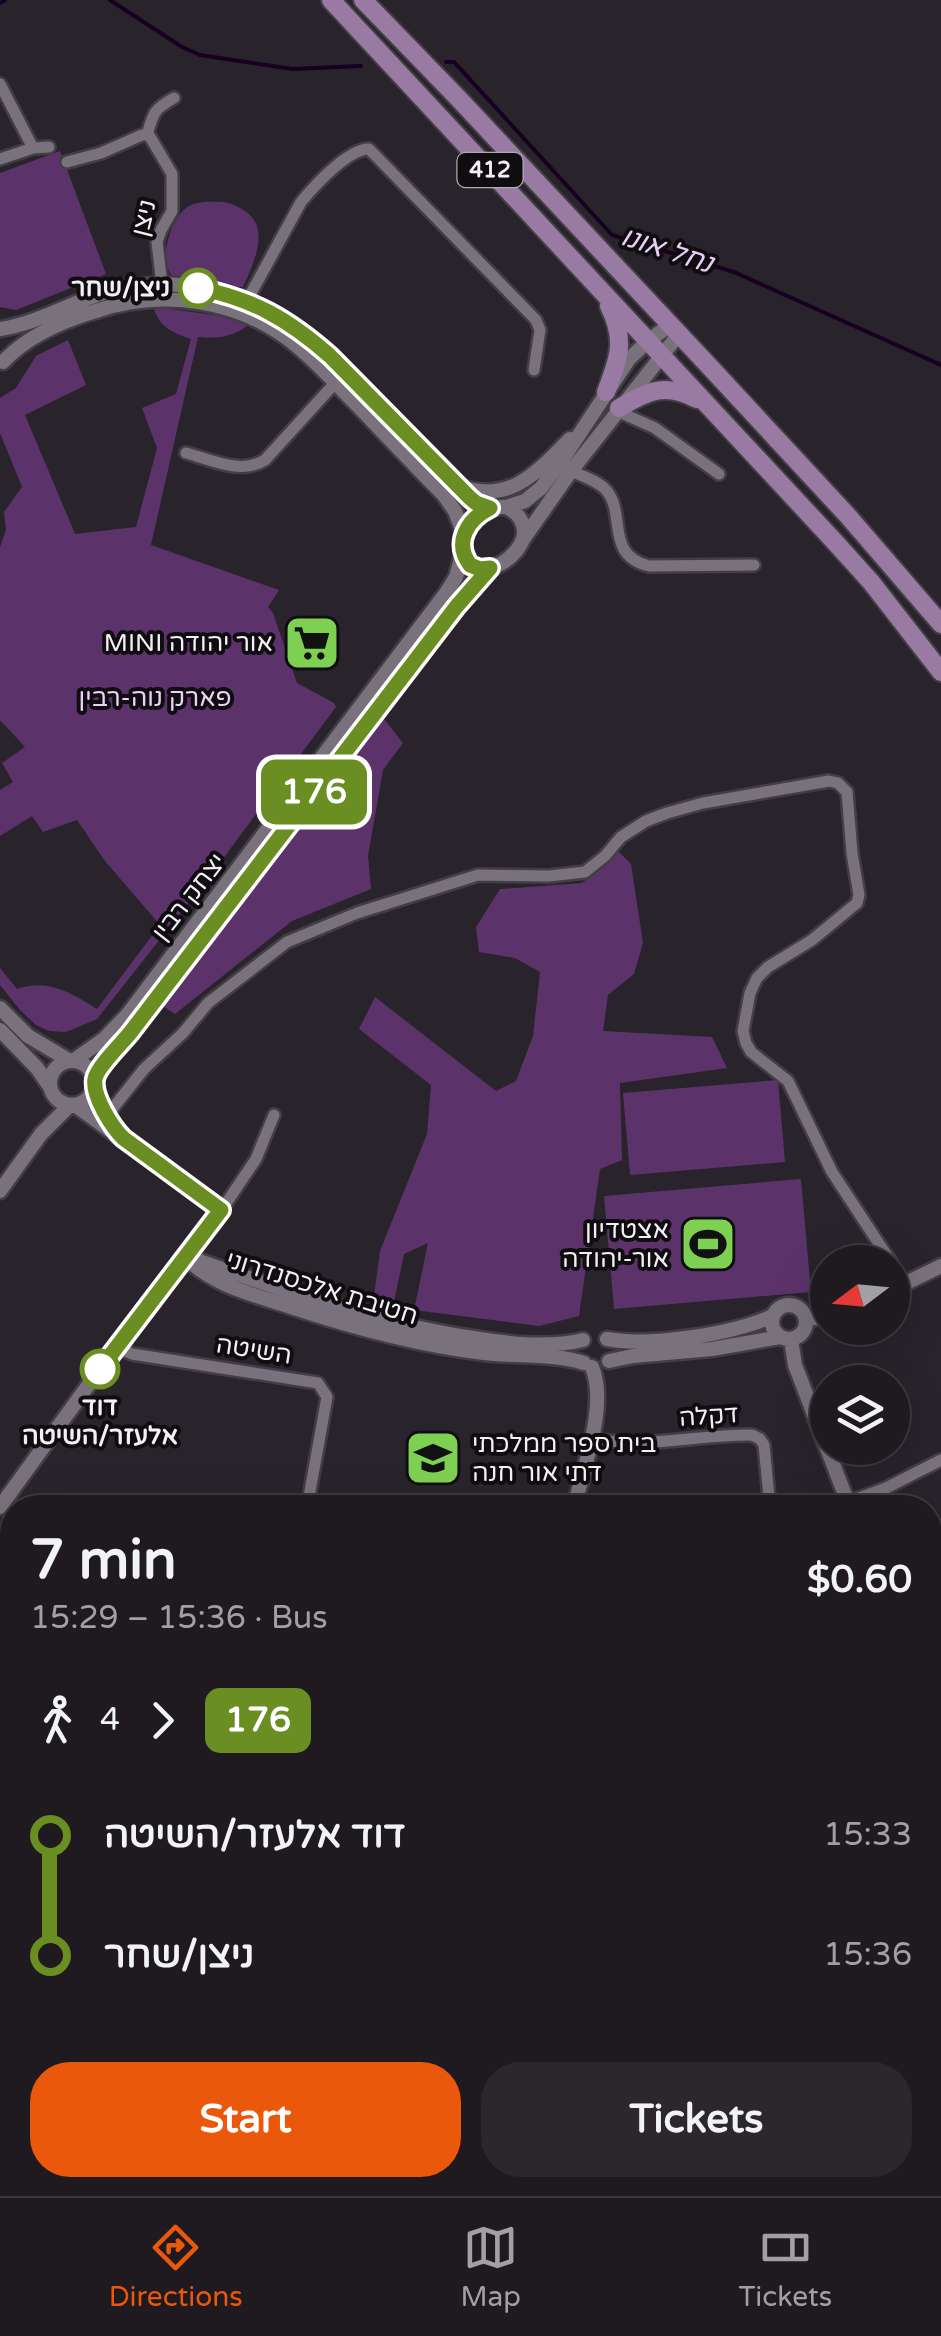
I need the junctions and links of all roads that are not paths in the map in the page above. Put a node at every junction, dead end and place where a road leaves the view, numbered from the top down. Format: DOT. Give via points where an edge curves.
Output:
graph roads {
  1 [pos="331,0"];
  2 [pos="363,0"];
  3 [pos="0,84"];
  4 [pos="174,98"];
  5 [pos="147,135"];
  6 [pos="33,148"];
  7 [pos="49,148"];
  8 [pos="0,160"];
  9 [pos="67,162"];
  10 [pos="596,284"];
  11 [pos="162,285"];
  12 [pos="243,307"];
  13 [pos="0,329"];
  14 [pos="675,330"];
  15 [pos="0,337"];
  16 [pos="654,349"];
  17 [pos="2,364"];
  18 [pos="534,370"];
  19 [pos="335,383"];
  20 [pos="606,392"];
  21 [pos="710,407"];
  22 [pos="618,410"];
  23 [pos="591,416"];
  24 [pos="186,453"];
  25 [pos="571,470"];
  26 [pos="720,474"];
  27 [pos="453,483"];
  28 [pos="498,507"];
  29 [pos="464,534"];
  30 [pos="522,541"];
  31 [pos="463,552"];
  32 [pos="754,565"];
  33 [pos="490,568"];
  34 [pos="941,624"];
  35 [pos="941,672"];
  36 [pos="0,1008"];
  37 [pos="0,1030"];
  38 [pos="72,1061"];
  39 [pos="94,1083"];
  40 [pos="50,1088"];
  41 [pos="72,1105"];
  42 [pos="274,1114"];
  43 [pos="99,1116"];
  44 [pos="41,1134"];
  45 [pos="0,1191"];
  46 [pos="221,1210"];
  47 [pos="880,1245"];
  48 [pos="184,1256"];
  49 [pos="941,1266"];
  50 [pos="910,1282"];
  51 [pos="773,1316"];
  52 [pos="810,1319"];
  53 [pos="806,1320"];
  54 [pos="607,1338"];
  55 [pos="785,1338"];
  56 [pos="583,1340"];
  57 [pos="116,1346"];
  58 [pos="598,1364"];
  59 [pos="591,1438"];
  60 [pos="941,1460"];
  61 [pos="8,1495"];
  62 [pos="309,1495"];
  63 [pos="577,1495"];
  64 [pos="769,1495"];
  65 [pos="845,1495"];
  66 [pos="871,1495"];
  1 -- 10 [label="main road, 412"];
  2 -- 14 [label="main road, 412"];
  3 -- 6 [label="street"];
  4 -- 5 [label="street" via="157,108"];
  5 -- 9 [label="street"];
  5 -- 11 [label="street, ניצן" via="172,174 172,211 157,242"];
  6 -- 7 [label="street"];
  6 -- 8 [label="street"];
  10 -- 16 [label="main road, 412"];
  10 -- 20 [label="main road" via="620,336"];
  11 -- 12 [label="street" via="198,288"];
  11 -- 13 [label="street" via="111,290"];
  12 -- 17 [label="street" via="126,302 39,334"];
  12 -- 18 [label="street" via="310,190 356,150 369,149 536,320"];
  12 -- 19 [label="street"];
  12 -- 27 [label="street" via="280,318 318,346"];
  14 -- 16 [label="street"];
  14 -- 34 [label="main road, 412"];
  15 -- 17 [label="street"];
  16 -- 20 [label="street" via="629,360"];
  16 -- 21 [label="main road, 412"];
  16 -- 22 [label="street"];
  19 -- 24 [label="street" via="258,464 241,468"];
  19 -- 29 [label="street" via="443,494"];
  20 -- 23 [label="street"];
  21 -- 22 [label="main road" via="661,389"];
  21 -- 35 [label="main road, 412" via="870,582"];
  22 -- 25 [label="street"];
  22 -- 26 [label="street"];
  23 -- 27 [label="street" via="519,484 484,492"];
  23 -- 28 [label="street" via="541,488 524,501"];
  25 -- 30 [label="street"];
  25 -- 32 [label="street" via="606,490 620,541 638,563"];
  27 -- 28 [label="street" via="476,503"];
  28 -- 29 [label="street" via="475,516"];
  28 -- 30 [label="street" via="518,514"];
  29 -- 31 [label="street"];
  30 -- 33 [label="street"];
  31 -- 33 [label="street" via="474,568"];
  31 -- 38 [label="street, יצחק רבין" via="446,593 225,888 128,1014"];
  33 -- 39 [label="street, יצחק רבין"];
  36 -- 38 [label="street" via="28,1036"];
  37 -- 40 [label="street"];
  38 -- 39 [label="street" via="88,1069"];
  38 -- 40 [label="street" via="58,1065"];
  39 -- 41 [label="street" via="87,1099"];
  39 -- 43 [label="street"];
  40 -- 41 [label="street"];
  40 -- 44 [label="street"];
  41 -- 43 [label="street"];
  41 -- 44 [label="street"];
  42 -- 46 [label="street" via="256,1159"];
  43 -- 46 [label="street"];
  43 -- 47 [label="street" via="208,1004 286,942 478,876 585,872 622,838 667,813 829,780 847,792 857,903 757,978 743,1031 750,1052 788,1081 832,1172"];
  44 -- 45 [label="street"];
  46 -- 48 [label="street"];
  48 -- 56 [label="street, חטיבת אלכסנדרוני" via="402,1324 485,1340"];
  48 -- 57 [label="street"];
  48 -- 58 [label="street, חטיבת אלכסנדרוני" via="226,1285 398,1338"];
  49 -- 50 [label="street"];
  51 -- 53 [label="street" via="791,1306"];
  51 -- 54 [label="street" via="721,1333"];
  51 -- 55 [label="street" via="773,1328"];
  52 -- 53 [label="street"];
  53 -- 55 [label="street" via="801,1334"];
  54 -- 56 [label="street" via="592,1334"];
  54 -- 58 [label="street" via="612,1347"];
  55 -- 58 [label="street, חטיבת אלכסנדרוני"];
  55 -- 65 [label="street"];
  56 -- 58 [label="street" via="579,1354"];
  57 -- 61 [label="street"];
  57 -- 62 [label="street, השיטה" via="318,1383 327,1397"];
  58 -- 59 [label="street"];
  59 -- 63 [label="street"];
  59 -- 64 [label="street, דקלה" via="649,1443 752,1435 764,1445"];
  60 -- 66 [label="street"];
}
